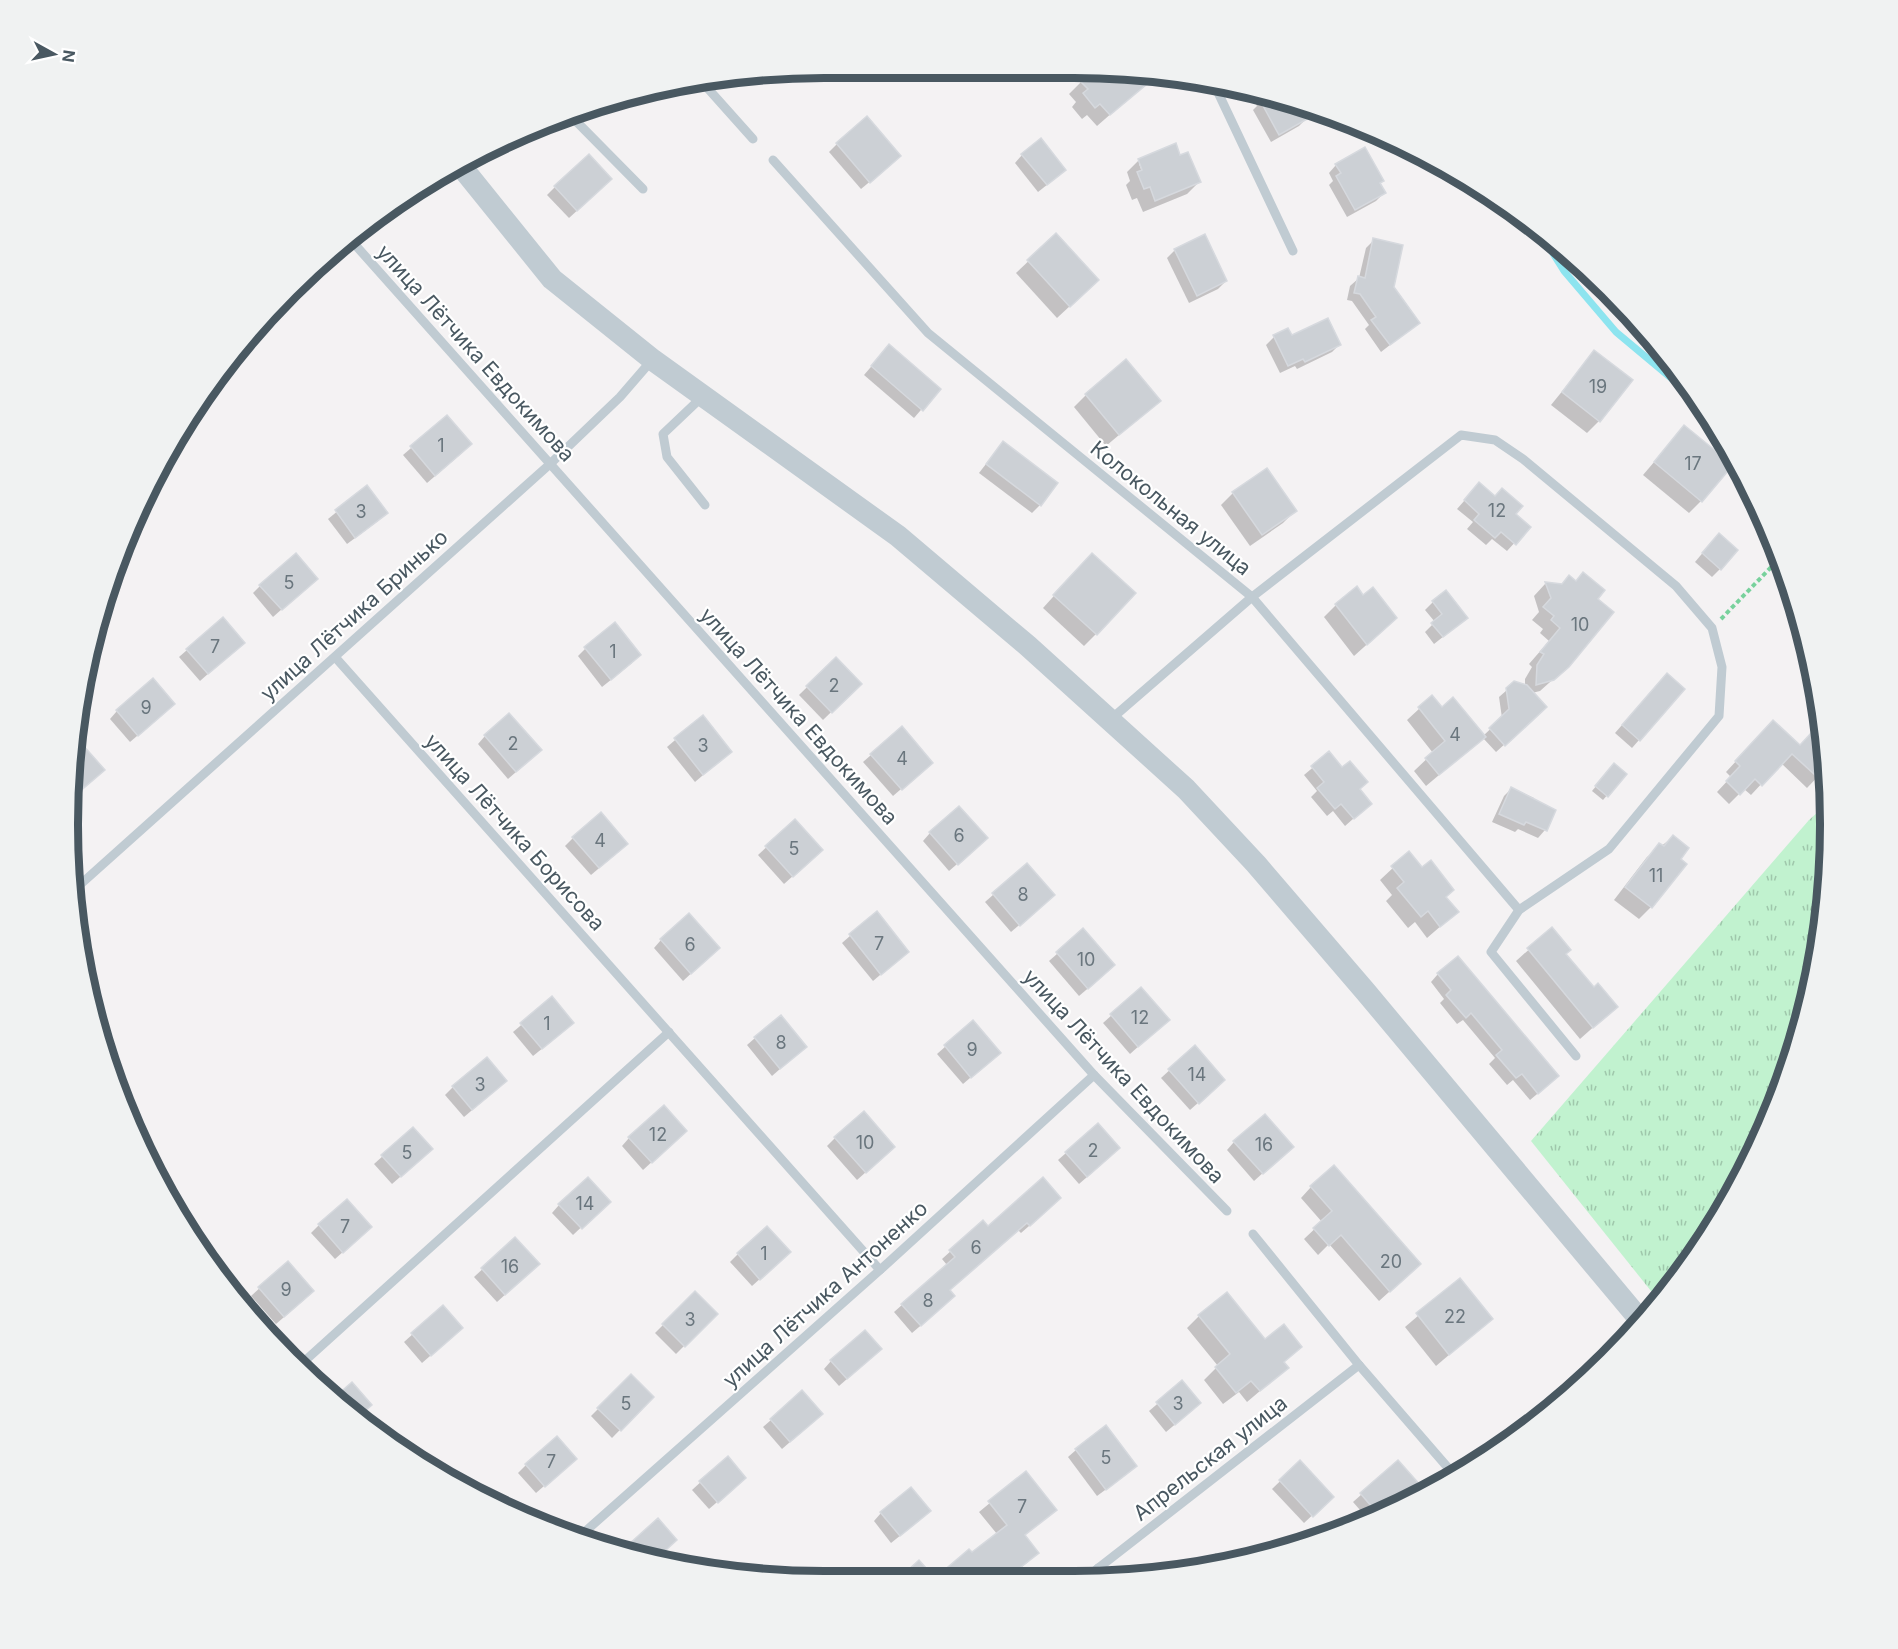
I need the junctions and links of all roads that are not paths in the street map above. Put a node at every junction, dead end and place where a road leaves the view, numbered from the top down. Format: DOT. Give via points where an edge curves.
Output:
graph roads {
  1 [pos="706,87"];
  2 [pos="1218,92"];
  3 [pos="576,121"];
  4 [pos="753,139"];
  5 [pos="773,160"];
  6 [pos="464,171"];
  7 [pos="643,189"];
  8 [pos="355,244"];
  9 [pos="1293,251"];
  10 [pos="653,360"];
  11 [pos="704,395"];
  12 [pos="550,464"];
  13 [pos="705,505"];
  14 [pos="1252,597"];
  15 [pos="335,657"];
  16 [pos="1110,720"];
  17 [pos="81,884"];
  18 [pos="1519,910"];
  19 [pos="669,1032"];
  20 [pos="1576,1056"];
  21 [pos="1094,1075"];
  22 [pos="1227,1211"];
  23 [pos="1253,1234"];
  24 [pos="880,1270"];
  25 [pos="1636,1315"];
  26 [pos="305,1360"];
  27 [pos="1359,1365"];
  28 [pos="1449,1469"];
  29 [pos="586,1531"];
  30 [pos="1098,1568"];
  31 [pos="1095,1570"];
  1 -- 4 [label="lane"];
  2 -- 9 [label="lane"];
  3 -- 7 [label="lane"];
  5 -- 14 [label="lane, Колокольная улица" via="928,333"];
  6 -- 10 [label="street" via="552,279"];
  8 -- 12 [label="lane, улица Лётчика Евдокимова"];
  10 -- 11 [label="street"];
  10 -- 12 [label="lane, улица Лётчика Бринько"];
  11 -- 13 [label="lane" via="663,434 667,457"];
  11 -- 16 [label="street" via="898,536"];
  12 -- 15 [label="lane, улица Лётчика Бринько"];
  12 -- 21 [label="lane, улица Лётчика Евдокимова"];
  14 -- 16 [label="lane"];
  14 -- 18 [label="lane, Колокольная улица"];
  14 -- 18 [label="lane" via="1461,435 1495,440 1523,459 1676,586 1713,628 1722,667 1719,716 1609,849"];
  15 -- 17 [label="lane, улица Лётчика Бринько"];
  15 -- 19 [label="lane, улица Лётчика Борисова"];
  16 -- 25 [label="street" via="1186,789 1256,864"];
  18 -- 20 [label="lane" via="1491,952"];
  19 -- 24 [label="lane, улица Лётчика Борисова"];
  19 -- 26 [label="lane"];
  21 -- 22 [label="lane, улица Лётчика Евдокимова"];
  21 -- 24 [label="lane, улица Лётчика Антоненко"];
  23 -- 27 [label="lane"];
  24 -- 29 [label="lane, улица Лётчика Антоненко"];
  27 -- 28 [label="lane"];
  27 -- 30 [label="lane, Апрельская улица"];
  30 -- 31 [label="lane, Апрельская улица"];
}
